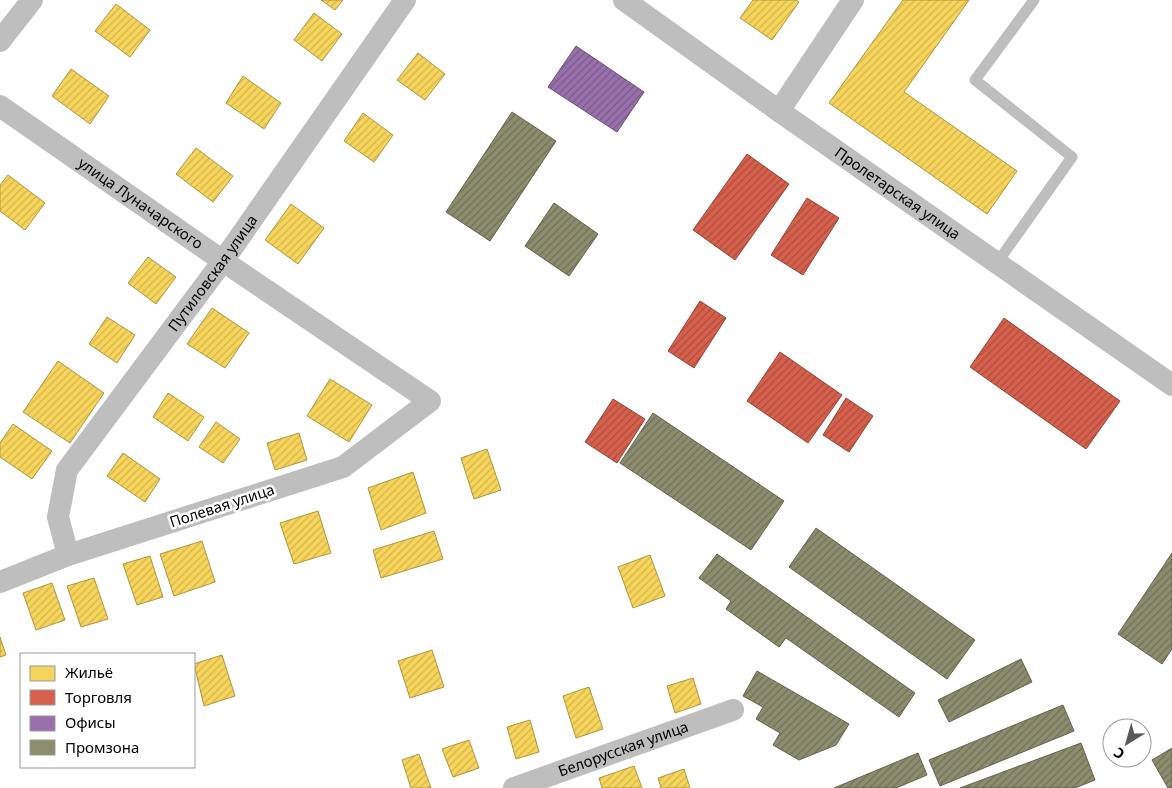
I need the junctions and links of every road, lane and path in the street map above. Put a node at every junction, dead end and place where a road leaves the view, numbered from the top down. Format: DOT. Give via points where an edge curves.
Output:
graph roads {
  1 [pos="32,0"];
  2 [pos="405,0"];
  3 [pos="624,0"];
  4 [pos="853,0"];
  5 [pos="1034,0"];
  6 [pos="0,40"];
  7 [pos="1,109"];
  8 [pos="779,111"];
  9 [pos="223,261"];
  10 [pos="997,263"];
  11 [pos="1172,385"];
  12 [pos="430,401"];
  13 [pos="68,555"];
  14 [pos="0,582"];
  15 [pos="733,710"];
  16 [pos="514,788"];
  1 -- 6 [label="street"];
  2 -- 9 [label="street, Путиловская улица"];
  3 -- 8 [label="street, Пролетарская улица"];
  4 -- 8 [label="street"];
  5 -- 10 [label="lane" via="975,80 1072,157"];
  7 -- 9 [label="street, улица Луначарского"];
  8 -- 10 [label="street, Пролетарская улица"];
  9 -- 12 [label="street, улица Луначарского"];
  9 -- 13 [label="street, Путиловская улица" via="67,470 58,517"];
  10 -- 11 [label="street, Пролетарская улица"];
  12 -- 13 [label="street, Полевая улица" via="343,467"];
  13 -- 14 [label="street, Полевая улица"];
  15 -- 16 [label="street, Белорусская улица"];
}
